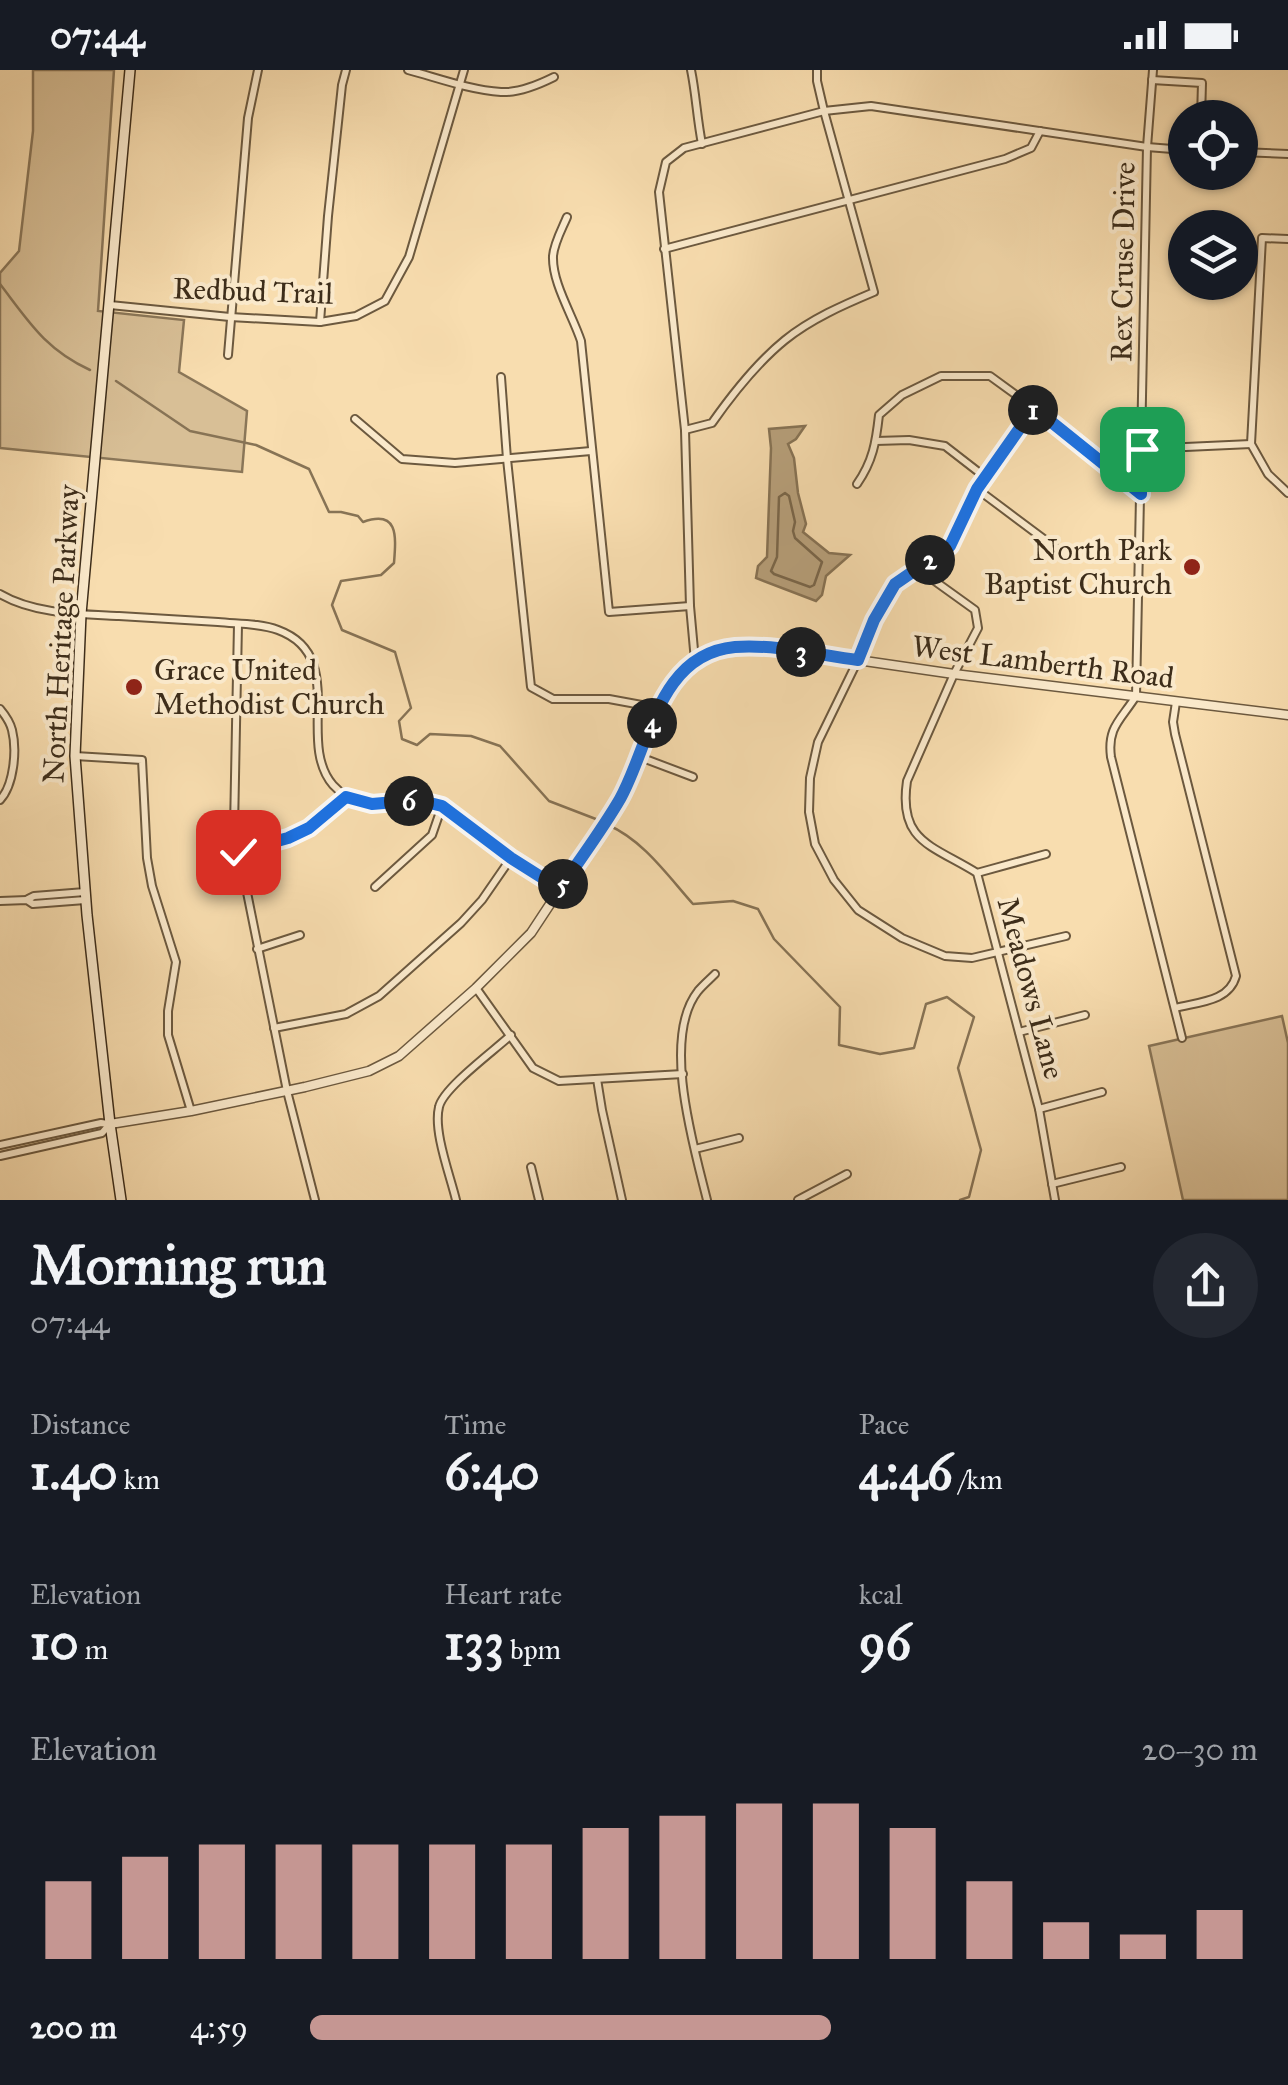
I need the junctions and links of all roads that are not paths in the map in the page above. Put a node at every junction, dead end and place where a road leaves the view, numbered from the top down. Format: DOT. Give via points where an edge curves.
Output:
graph roads {
  1 [pos="130,70"];
  2 [pos="258,70"];
  3 [pos="346,70"];
  4 [pos="408,70"];
  5 [pos="464,70"];
  6 [pos="691,70"];
  7 [pos="817,70"];
  8 [pos="1152,70"];
  9 [pos="554,78"];
  10 [pos="1152,80"];
  11 [pos="460,84"];
  12 [pos="1202,100"];
  13 [pos="824,112"];
  14 [pos="1040,131"];
  15 [pos="702,144"];
  16 [pos="1147,147"];
  17 [pos="1168,149"];
  18 [pos="1258,153"];
  19 [pos="1288,154"];
  20 [pos="851,202"];
  21 [pos="567,217"];
  22 [pos="1288,239"];
  23 [pos="664,249"];
  24 [pos="110,305"];
  25 [pos="230,317"];
  26 [pos="320,322"];
  27 [pos="228,356"];
  28 [pos="502,378"];
  29 [pos="1034,408"];
  30 [pos="355,419"];
  31 [pos="684,430"];
  32 [pos="876,440"];
  33 [pos="1251,444"];
  34 [pos="1142,449"];
  35 [pos="591,450"];
  36 [pos="507,459"];
  37 [pos="985,477"];
  38 [pos="857,484"];
  39 [pos="977,489"];
  40 [pos="1288,492"];
  41 [pos="1141,494"];
  42 [pos="1068,557"];
  43 [pos="918,569"];
  44 [pos="0,594"];
  45 [pos="690,606"];
  46 [pos="81,614"];
  47 [pos="238,624"];
  48 [pos="858,660"];
  49 [pos="695,662"];
  50 [pos="954,674"];
  51 [pos="1136,696"];
  52 [pos="1176,702"];
  53 [pos="658,708"];
  54 [pos="0,709"];
  55 [pos="1288,715"];
  56 [pos="75,756"];
  57 [pos="640,757"];
  58 [pos="693,778"];
  59 [pos="346,797"];
  60 [pos="0,800"];
  61 [pos="442,806"];
  62 [pos="238,852"];
  63 [pos="1046,854"];
  64 [pos="511,858"];
  65 [pos="977,873"];
  66 [pos="376,887"];
  67 [pos="560,889"];
  68 [pos="85,896"];
  69 [pos="0,901"];
  70 [pos="300,935"];
  71 [pos="1066,936"];
  72 [pos="257,949"];
  73 [pos="999,952"];
  74 [pos="715,974"];
  75 [pos="476,988"];
  76 [pos="1175,1008"];
  77 [pos="1085,1014"];
  78 [pos="274,1028"];
  79 [pos="1019,1032"];
  80 [pos="511,1035"];
  81 [pos="1182,1038"];
  82 [pos="683,1074"];
  83 [pos="597,1079"];
  84 [pos="287,1090"];
  85 [pos="1102,1092"];
  86 [pos="1039,1109"];
  87 [pos="192,1111"];
  88 [pos="110,1124"];
  89 [pos="740,1138"];
  90 [pos="0,1145"];
  91 [pos="695,1149"];
  92 [pos="0,1156"];
  93 [pos="531,1168"];
  94 [pos="1122,1168"];
  95 [pos="847,1174"];
  96 [pos="1052,1184"];
  97 [pos="121,1200"];
  98 [pos="315,1200"];
  99 [pos="456,1200"];
  100 [pos="539,1200"];
  101 [pos="622,1200"];
  102 [pos="707,1200"];
  103 [pos="798,1200"];
  104 [pos="1055,1200"];
  1 -- 24 [label="main road, North Heritage Parkway"];
  2 -- 25 [label="street"];
  3 -- 26 [label="street"];
  4 -- 11 [label="street"];
  5 -- 11 [label="street, Redbud Trail"];
  6 -- 15 [label="street"];
  7 -- 13 [label="street"];
  8 -- 10 [label="street, Rex Cruse Drive"];
  9 -- 11 [label="street" via="503,93"];
  10 -- 12 [label="street" via="1202,84"];
  10 -- 16 [label="street, Rex Cruse Drive"];
  11 -- 26 [label="street, Redbud Trail" via="408,256 385,302"];
  13 -- 14 [label="street" via="871,106"];
  13 -- 15 [label="street"];
  13 -- 20 [label="street"];
  14 -- 16 [label="street"];
  14 -- 20 [label="street" via="1031,148 1005,160"];
  15 -- 23 [label="street" via="666,162 659,192"];
  16 -- 17 [label="street"];
  16 -- 34 [label="street, Rex Cruse Drive"];
  18 -- 19 [label="street"];
  20 -- 23 [label="street"];
  20 -- 31 [label="street" via="874,292 784,341 712,423"];
  21 -- 35 [label="street" via="553,253 580,341"];
  22 -- 33 [label="street" via="1262,238"];
  23 -- 31 [label="street"];
  24 -- 25 [label="street, Redbud Trail"];
  24 -- 46 [label="main road, North Heritage Parkway"];
  25 -- 26 [label="street, Redbud Trail"];
  25 -- 27 [label="street"];
  28 -- 36 [label="street"];
  29 -- 32 [label="street" via="990,376 941,376 878,415"];
  29 -- 37 [label="street"];
  29 -- 41 [label="street"];
  30 -- 36 [label="street" via="402,459"];
  31 -- 45 [label="street"];
  32 -- 37 [label="street" via="945,446"];
  32 -- 38 [label="street"];
  33 -- 34 [label="street"];
  33 -- 40 [label="street"];
  34 -- 41 [label="street, Rex Cruse Drive"];
  35 -- 36 [label="street"];
  35 -- 45 [label="street" via="609,612"];
  36 -- 53 [label="street" via="531,687 553,699"];
  37 -- 39 [label="street"];
  39 -- 42 [label="street"];
  39 -- 43 [label="street" via="950,546"];
  41 -- 51 [label="street, Rex Cruse Drive"];
  43 -- 48 [label="street" via="895,584"];
  43 -- 50 [label="street, Meadows Lane" via="975,610 978,628"];
  44 -- 46 [label="street"];
  45 -- 49 [label="street"];
  46 -- 47 [label="street"];
  46 -- 56 [label="main road, North Heritage Parkway"];
  47 -- 59 [label="street" via="276,628 298,640 310,657 319,693 322,767"];
  47 -- 62 [label="street"];
  48 -- 49 [label="street, West Lamberth Road" via="734,647"];
  48 -- 50 [label="street, West Lamberth Road"];
  48 -- 73 [label="street" via="818,742 810,778 809,812 821,857 858,910 902,938 945,956"];
  49 -- 53 [label="street" via="676,677"];
  50 -- 51 [label="street, West Lamberth Road"];
  50 -- 65 [label="street, Meadows Lane" via="907,781 906,819 916,836"];
  51 -- 52 [label="street, West Lamberth Road"];
  51 -- 76 [label="street" via="1110,733 1110,757"];
  52 -- 55 [label="street, West Lamberth Road"];
  52 -- 76 [label="street" via="1175,734 1236,976 1223,996"];
  53 -- 57 [label="street"];
  54 -- 60 [label="street" via="12,730 13,750 8,791"];
  56 -- 68 [label="main road, North Heritage Parkway"];
  56 -- 87 [label="street" via="142,760 147,858 176,962 168,1035"];
  57 -- 58 [label="street"];
  57 -- 67 [label="street"];
  59 -- 61 [label="street"];
  59 -- 62 [label="street" via="309,828"];
  61 -- 64 [label="street"];
  61 -- 66 [label="street" via="432,835"];
  62 -- 72 [label="street"];
  63 -- 65 [label="street"];
  64 -- 67 [label="street"];
  64 -- 78 [label="street" via="461,923 379,996 346,1014"];
  65 -- 73 [label="street, Meadows Lane"];
  67 -- 75 [label="street" via="530,933"];
  68 -- 69 [label="street"];
  68 -- 88 [label="main road, North Heritage Parkway"];
  70 -- 72 [label="street"];
  71 -- 73 [label="street"];
  72 -- 78 [label="street"];
  73 -- 79 [label="street, Meadows Lane"];
  74 -- 82 [label="street" via="696,994 682,1031"];
  75 -- 80 [label="street"];
  75 -- 84 [label="street" via="399,1056 369,1071"];
  76 -- 81 [label="street"];
  77 -- 79 [label="street"];
  78 -- 84 [label="street"];
  79 -- 86 [label="street, Meadows Lane"];
  80 -- 83 [label="street" via="533,1068 560,1080"];
  80 -- 99 [label="street" via="439,1104"];
  82 -- 83 [label="street"];
  82 -- 91 [label="street"];
  83 -- 101 [label="street"];
  84 -- 87 [label="street"];
  84 -- 98 [label="street"];
  85 -- 86 [label="street"];
  86 -- 96 [label="street, Meadows Lane"];
  87 -- 88 [label="street"];
  88 -- 90 [label="street"];
  88 -- 92 [label="street" via="102,1133"];
  88 -- 97 [label="main road, North Heritage Parkway"];
  89 -- 91 [label="street"];
  91 -- 102 [label="street"];
  93 -- 100 [label="street"];
  94 -- 96 [label="street"];
  95 -- 103 [label="street"];
  96 -- 104 [label="street, Meadows Lane"];
}
